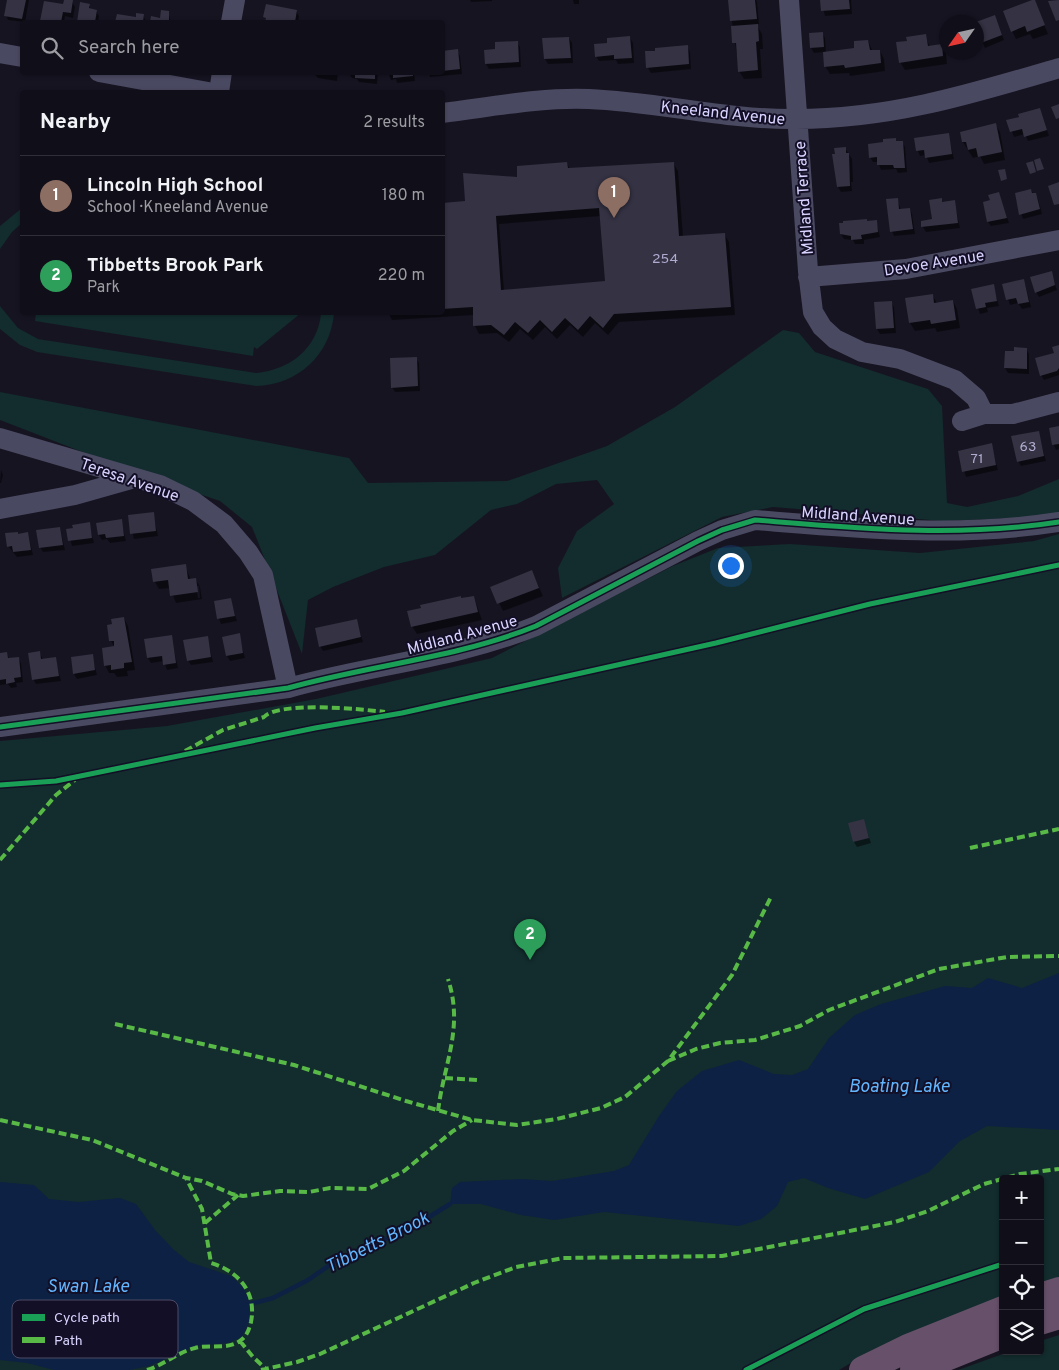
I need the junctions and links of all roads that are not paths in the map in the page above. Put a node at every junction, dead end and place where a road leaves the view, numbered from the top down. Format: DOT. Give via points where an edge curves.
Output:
graph roads {
  1 [pos="235,0"];
  2 [pos="789,0"];
  3 [pos="231,20"];
  4 [pos="0,53"];
  5 [pos="20,57"];
  6 [pos="1059,68"];
  7 [pos="115,75"];
  8 [pos="222,75"];
  9 [pos="197,90"];
  10 [pos="219,90"];
  11 [pos="445,113"];
  12 [pos="797,119"];
  13 [pos="1059,240"];
  14 [pos="808,277"];
  15 [pos="1059,402"];
  16 [pos="984,414"];
  17 [pos="962,421"];
  18 [pos="0,438"];
  19 [pos="135,478"];
  20 [pos="0,509"];
  21 [pos="1059,522"];
  22 [pos="288,688"];
  23 [pos="0,727"];
  24 [pos="1059,1291"];
  25 [pos="1044,1296"];
  26 [pos="999,1312"];
  27 [pos="1059,1315"];
  28 [pos="1044,1320"];
  29 [pos="999,1336"];
  30 [pos="863,1370"];
  31 [pos="914,1370"];
  1 -- 3 [label="street"];
  2 -- 12 [label="street, Midland Terrace"];
  4 -- 5 [label="street"];
  6 -- 12 [label="street, Kneeland Avenue" via="924,106 852,117"];
  7 -- 9 [label="street"];
  8 -- 10 [label="street"];
  11 -- 12 [label="street, Kneeland Avenue" via="588,99 752,118"];
  12 -- 14 [label="street, Midland Terrace"];
  13 -- 14 [label="street, Devoe Avenue" via="906,269"];
  14 -- 16 [label="street, Midland Terrace" via="813,312 835,339 862,352 900,359 955,380 976,398"];
  15 -- 16 [label="street" via="1013,414"];
  16 -- 17 [label="street"];
  18 -- 19 [label="street, Teresa Avenue"];
  19 -- 20 [label="street" via="76,495"];
  19 -- 22 [label="street, Teresa Avenue" via="160,485 193,502 224,524 248,552 263,575"];
  21 -- 22 [label="street, Midland Avenue" via="1022,528 928,532 755,520 745,522 698,541 512,636"];
  22 -- 23 [label="street, Midland Avenue"];
  24 -- 25 [label="highway"];
  26 -- 30 [label="highway"];
  27 -- 28 [label="highway"];
  29 -- 31 [label="highway"];
}
